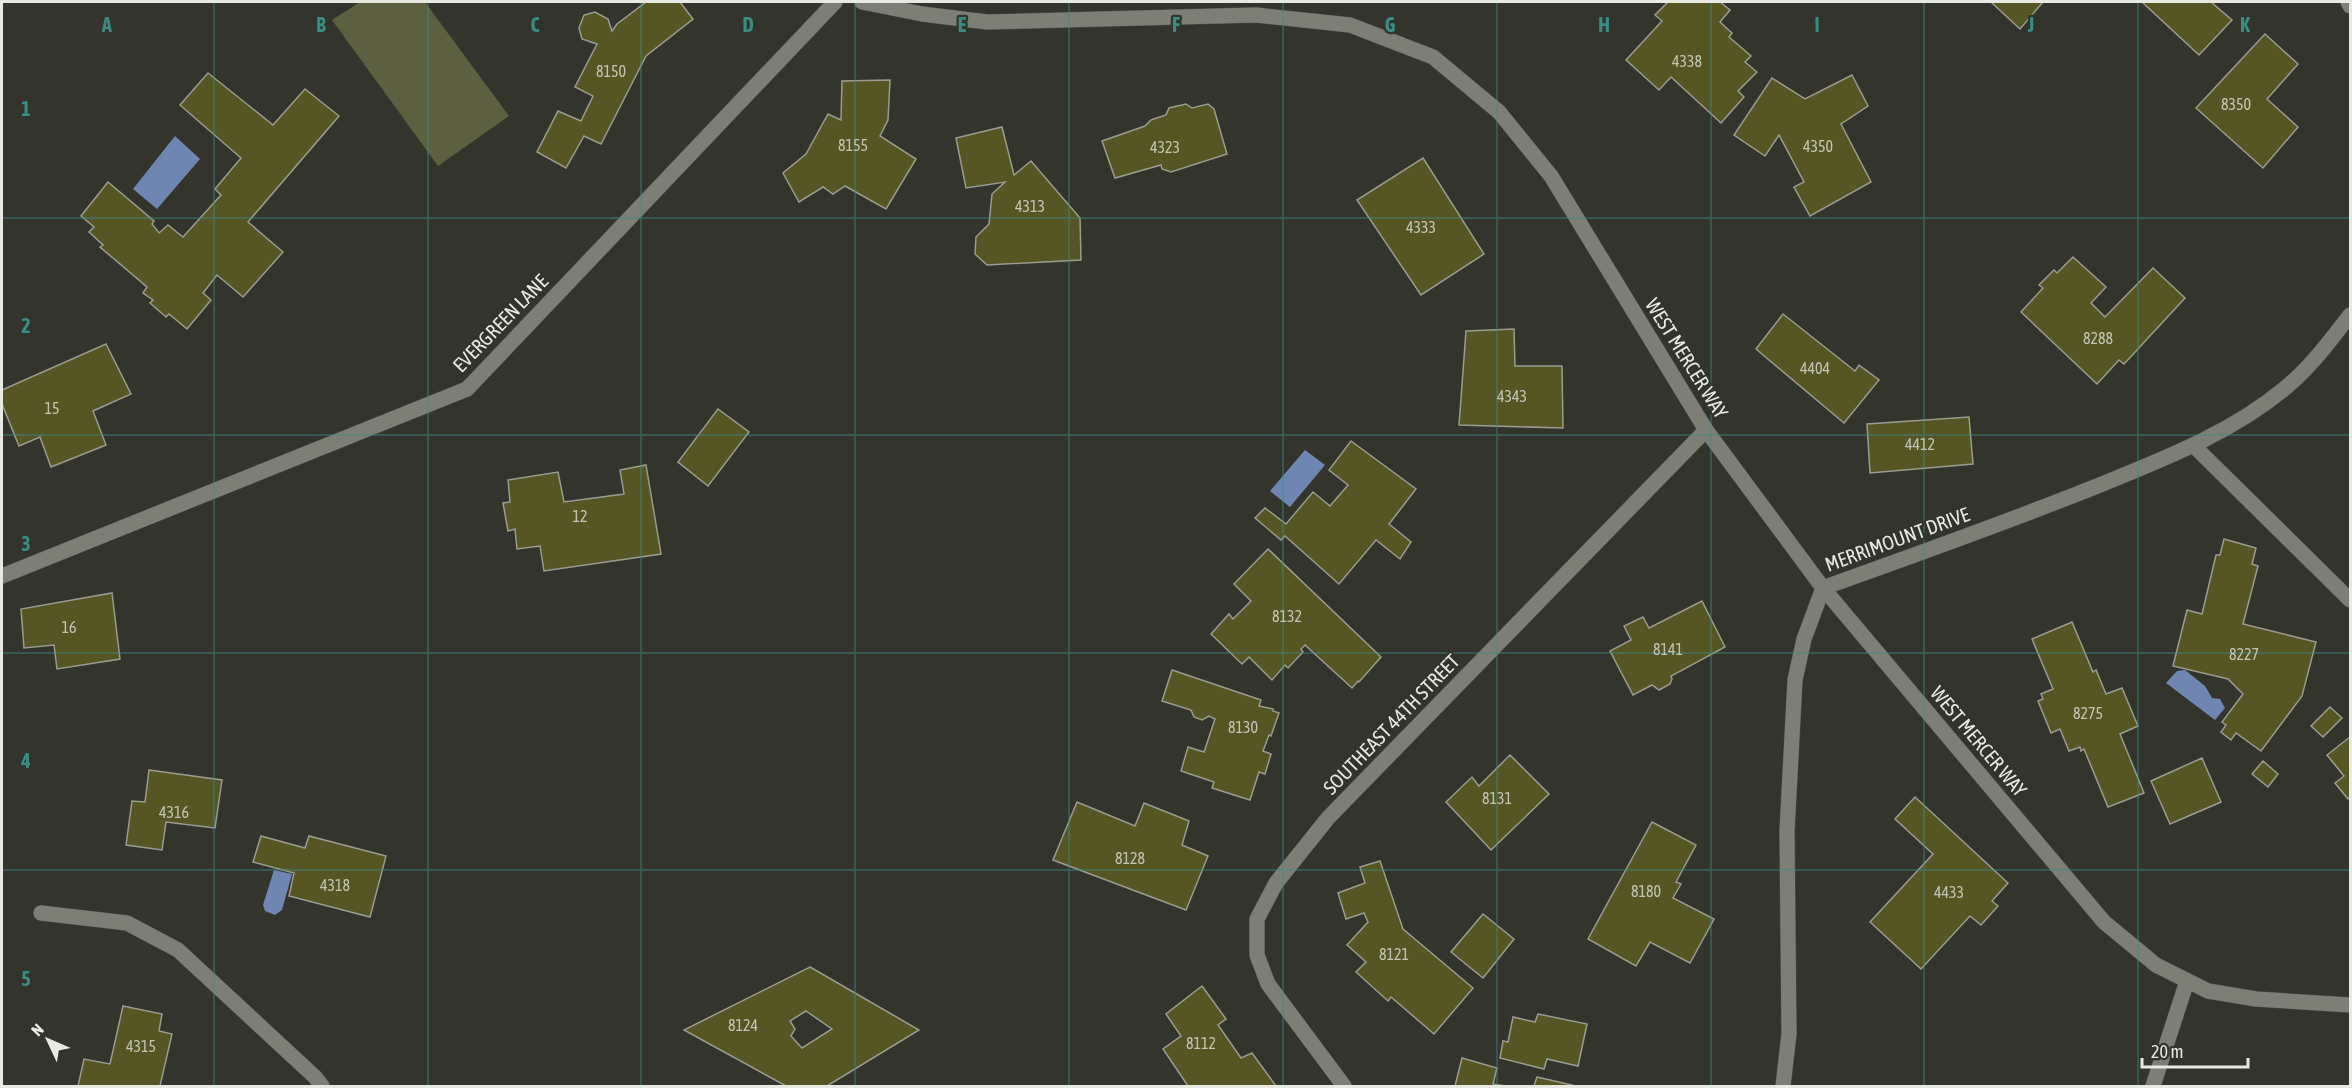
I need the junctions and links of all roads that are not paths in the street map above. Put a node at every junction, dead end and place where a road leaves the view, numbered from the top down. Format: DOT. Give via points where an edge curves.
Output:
graph roads {
  1 [pos="835,2"];
  2 [pos="862,2"];
  3 [pos="2348,2"];
  4 [pos="2350,6"];
  5 [pos="2350,315"];
  6 [pos="1706,430"];
  7 [pos="2194,446"];
  8 [pos="2,576"];
  9 [pos="1822,588"];
  10 [pos="2350,600"];
  11 [pos="40,913"];
  12 [pos="2187,981"];
  13 [pos="2350,1005"];
  14 [pos="322,1086"];
  15 [pos="1344,1086"];
  16 [pos="1783,1086"];
  17 [pos="2153,1086"];
  1 -- 8 [label="street, EVERGREEN LANE" via="467,389"];
  2 -- 6 [label="street, WEST MERCER WAY" via="987,22 1256,15 1350,25 1433,57 1499,112 1551,176"];
  3 -- 4 [label="street"];
  5 -- 7 [label="street, MERRIMOUNT DRIVE" via="2319,356 2284,389 2229,428"];
  6 -- 9 [label="street, WEST MERCER WAY"];
  6 -- 15 [label="street, SOUTHEAST 44TH STREET" via="1328,819 1276,883 1257,919 1257,955 1268,984"];
  7 -- 9 [label="street, MERRIMOUNT DRIVE" via="2084,492"];
  7 -- 10 [label="street"];
  9 -- 12 [label="street, WEST MERCER WAY" via="2104,922 2156,965"];
  9 -- 16 [label="street, MERRIMOUNT DRIVE" via="1795,680 1787,831 1789,1034"];
  11 -- 14 [label="street" via="127,923 178,950"];
  12 -- 13 [label="street, WEST MERCER WAY" via="2208,990 2256,999"];
  12 -- 17 [label="street"];
}
